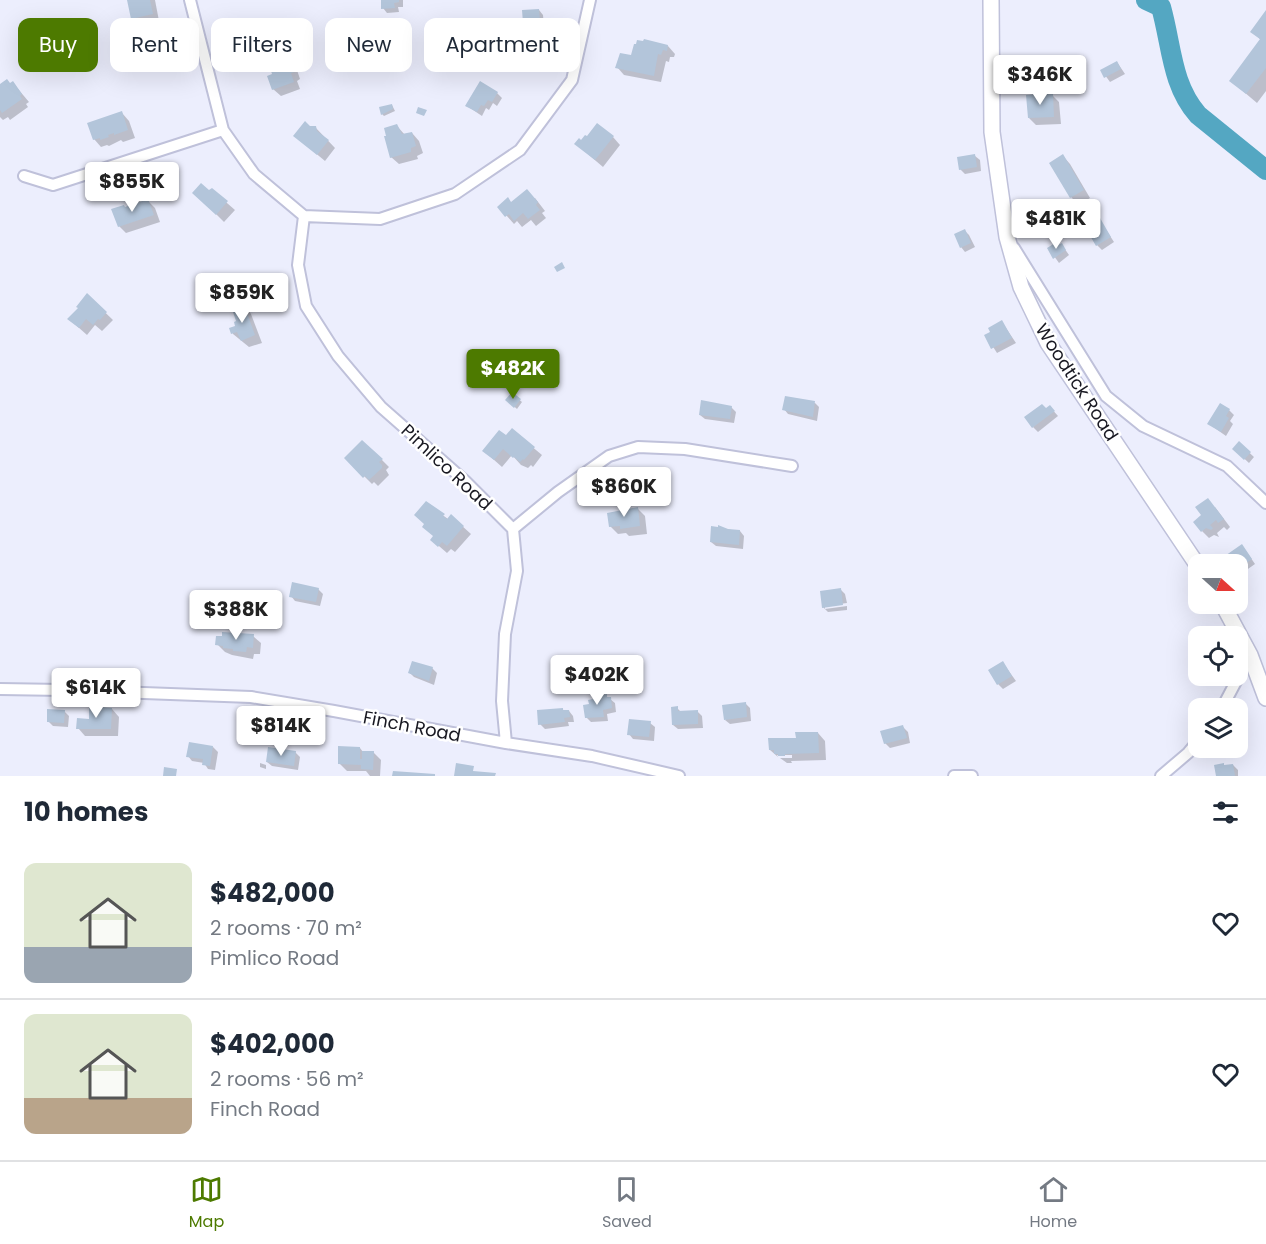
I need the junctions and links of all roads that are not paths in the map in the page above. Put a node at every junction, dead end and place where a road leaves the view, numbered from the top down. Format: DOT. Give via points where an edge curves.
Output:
graph roads {
  1 [pos="190,0"];
  2 [pos="590,0"];
  3 [pos="991,0"];
  4 [pos="224,130"];
  5 [pos="24,176"];
  6 [pos="304,216"];
  7 [pos="1007,237"];
  8 [pos="792,466"];
  9 [pos="1266,503"];
  10 [pos="513,529"];
  11 [pos="1190,554"];
  12 [pos="1228,614"];
  13 [pos="1250,655"];
  14 [pos="0,689"];
  15 [pos="1227,698"];
  16 [pos="1266,698"];
  17 [pos="506,743"];
  18 [pos="1188,753"];
  19 [pos="679,776"];
  20 [pos="954,776"];
  21 [pos="972,776"];
  22 [pos="1161,776"];
  1 -- 4 [label="street"];
  2 -- 6 [label="street" via="572,80 520,150 455,194 380,219"];
  3 -- 7 [label="main road, Woodtick Road" via="992,132"];
  4 -- 5 [label="street" via="53,185"];
  4 -- 6 [label="street" via="254,174"];
  6 -- 10 [label="street, Pimlico Road" via="298,265 306,306 338,356 381,407"];
  7 -- 9 [label="street" via="1106,396 1143,426 1227,466"];
  7 -- 11 [label="main road, Woodtick Road" via="1021,286 1048,343"];
  8 -- 10 [label="street" via="685,449 638,447 609,456"];
  10 -- 17 [label="street" via="517,571 505,634 502,701"];
  12 -- 13 [label="main road"];
  13 -- 15 [label="street"];
  13 -- 16 [label="main road"];
  14 -- 17 [label="street, Finch Road" via="251,698"];
  17 -- 19 [label="street, Finch Road" via="592,756"];
  18 -- 22 [label="street"];
  20 -- 21 [label="street"];
}
